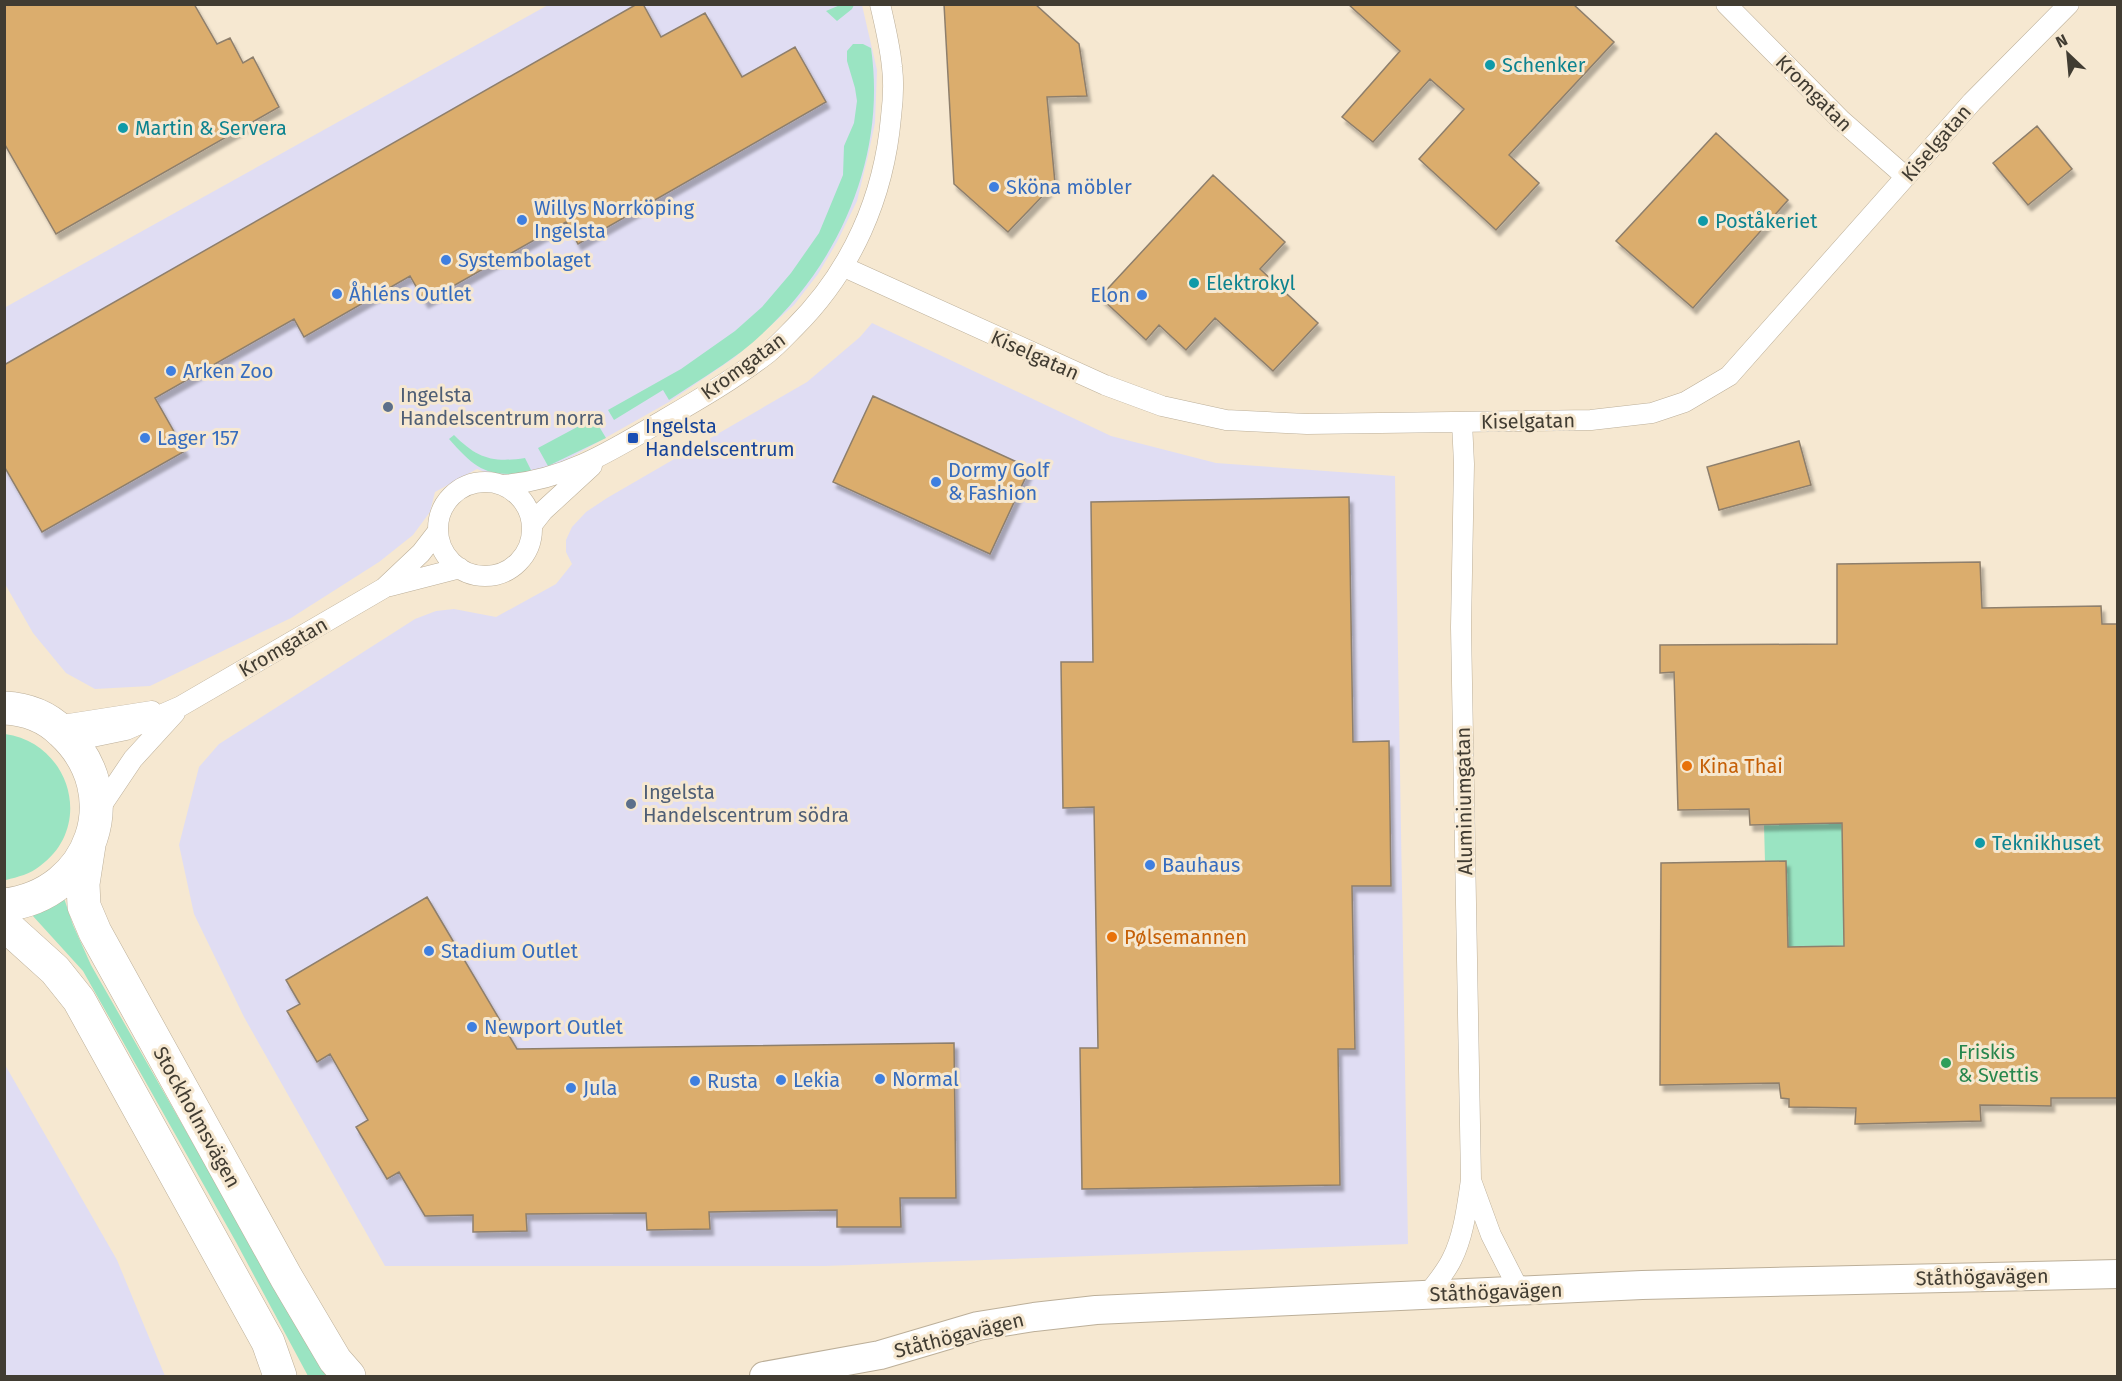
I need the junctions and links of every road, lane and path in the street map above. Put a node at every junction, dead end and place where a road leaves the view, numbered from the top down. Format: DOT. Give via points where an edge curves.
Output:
graph roads {
  1 [pos="880,4"];
  2 [pos="1726,4"];
  3 [pos="2069,4"];
  4 [pos="1906,177"];
  5 [pos="844,267"];
  6 [pos="1462,422"];
  7 [pos="606,454"];
  8 [pos="502,485"];
  9 [pos="532,525"];
  10 [pos="438,531"];
  11 [pos="460,568"];
  12 [pos="384,588"];
  13 [pos="181,706"];
  14 [pos="33,716"];
  15 [pos="93,829"];
  16 [pos="4,905"];
  17 [pos="4,924"];
  18 [pos="1471,1180"];
  19 [pos="2118,1274"];
  20 [pos="1519,1290"];
  21 [pos="1427,1295"];
  22 [pos="880,1355"];
  23 [pos="280,1377"];
  24 [pos="349,1377"];
  25 [pos="764,1377"];
  26 [pos="834,1377"];
  1 -- 5 [label="street, Kromgatan" via="893,69 888,148 863,232"];
  2 -- 4 [label="street, Kromgatan" via="1841,120"];
  3 -- 4 [label="street, Kiselgatan" via="1972,102"];
  4 -- 6 [label="street, Kiselgatan" via="1729,376 1685,402 1652,413 1591,420"];
  5 -- 6 [label="street, Kiselgatan" via="1058,365 1161,406 1226,420 1307,424"];
  5 -- 7 [label="street, Kromgatan" via="816,306 769,352"];
  6 -- 18 [label="street, Aluminiumgatan" via="1461,627"];
  7 -- 8 [label="street, Kromgatan" via="546,479"];
  7 -- 9 [label="street, Kromgatan"];
  8 -- 9 [label="street" via="523,501"];
  8 -- 10 [label="street" via="476,483 456,492 445,505"];
  9 -- 11 [label="street" via="526,552 506,571 476,575"];
  10 -- 11 [label="street" via="441,546"];
  10 -- 12 [label="street, Kromgatan"];
  11 -- 12 [label="street, Kromgatan"];
  12 -- 13 [label="street, Kromgatan"];
  13 -- 14 [label="street, Kromgatan" via="126,730"];
  13 -- 15 [label="street, Kromgatan" via="133,759"];
  14 -- 15 [label="highway, Stockholmsvägen" via="81,753 96,793"];
  15 -- 16 [label="highway" via="74,869 53,889 36,898"];
  15 -- 24 [label="highway, Stockholmsvägen" via="83,884 84,906 95,932 286,1277"];
  17 -- 23 [label="highway" via="55,970 79,1000 268,1342"];
  18 -- 20 [label="street, Aluminiumgatan" via="1491,1235"];
  18 -- 21 [label="street, Aluminiumgatan" via="1453,1258"];
  19 -- 20 [label="main road, Ståthögavägen"];
  20 -- 21 [label="main road, Ståthögavägen"];
  21 -- 22 [label="main road, Ståthögavägen" via="1096,1310 978,1326"];
  22 -- 25 [label="main road, Ståthögavägen"];
  22 -- 26 [label="main road, Ståthögavägen"];
}
